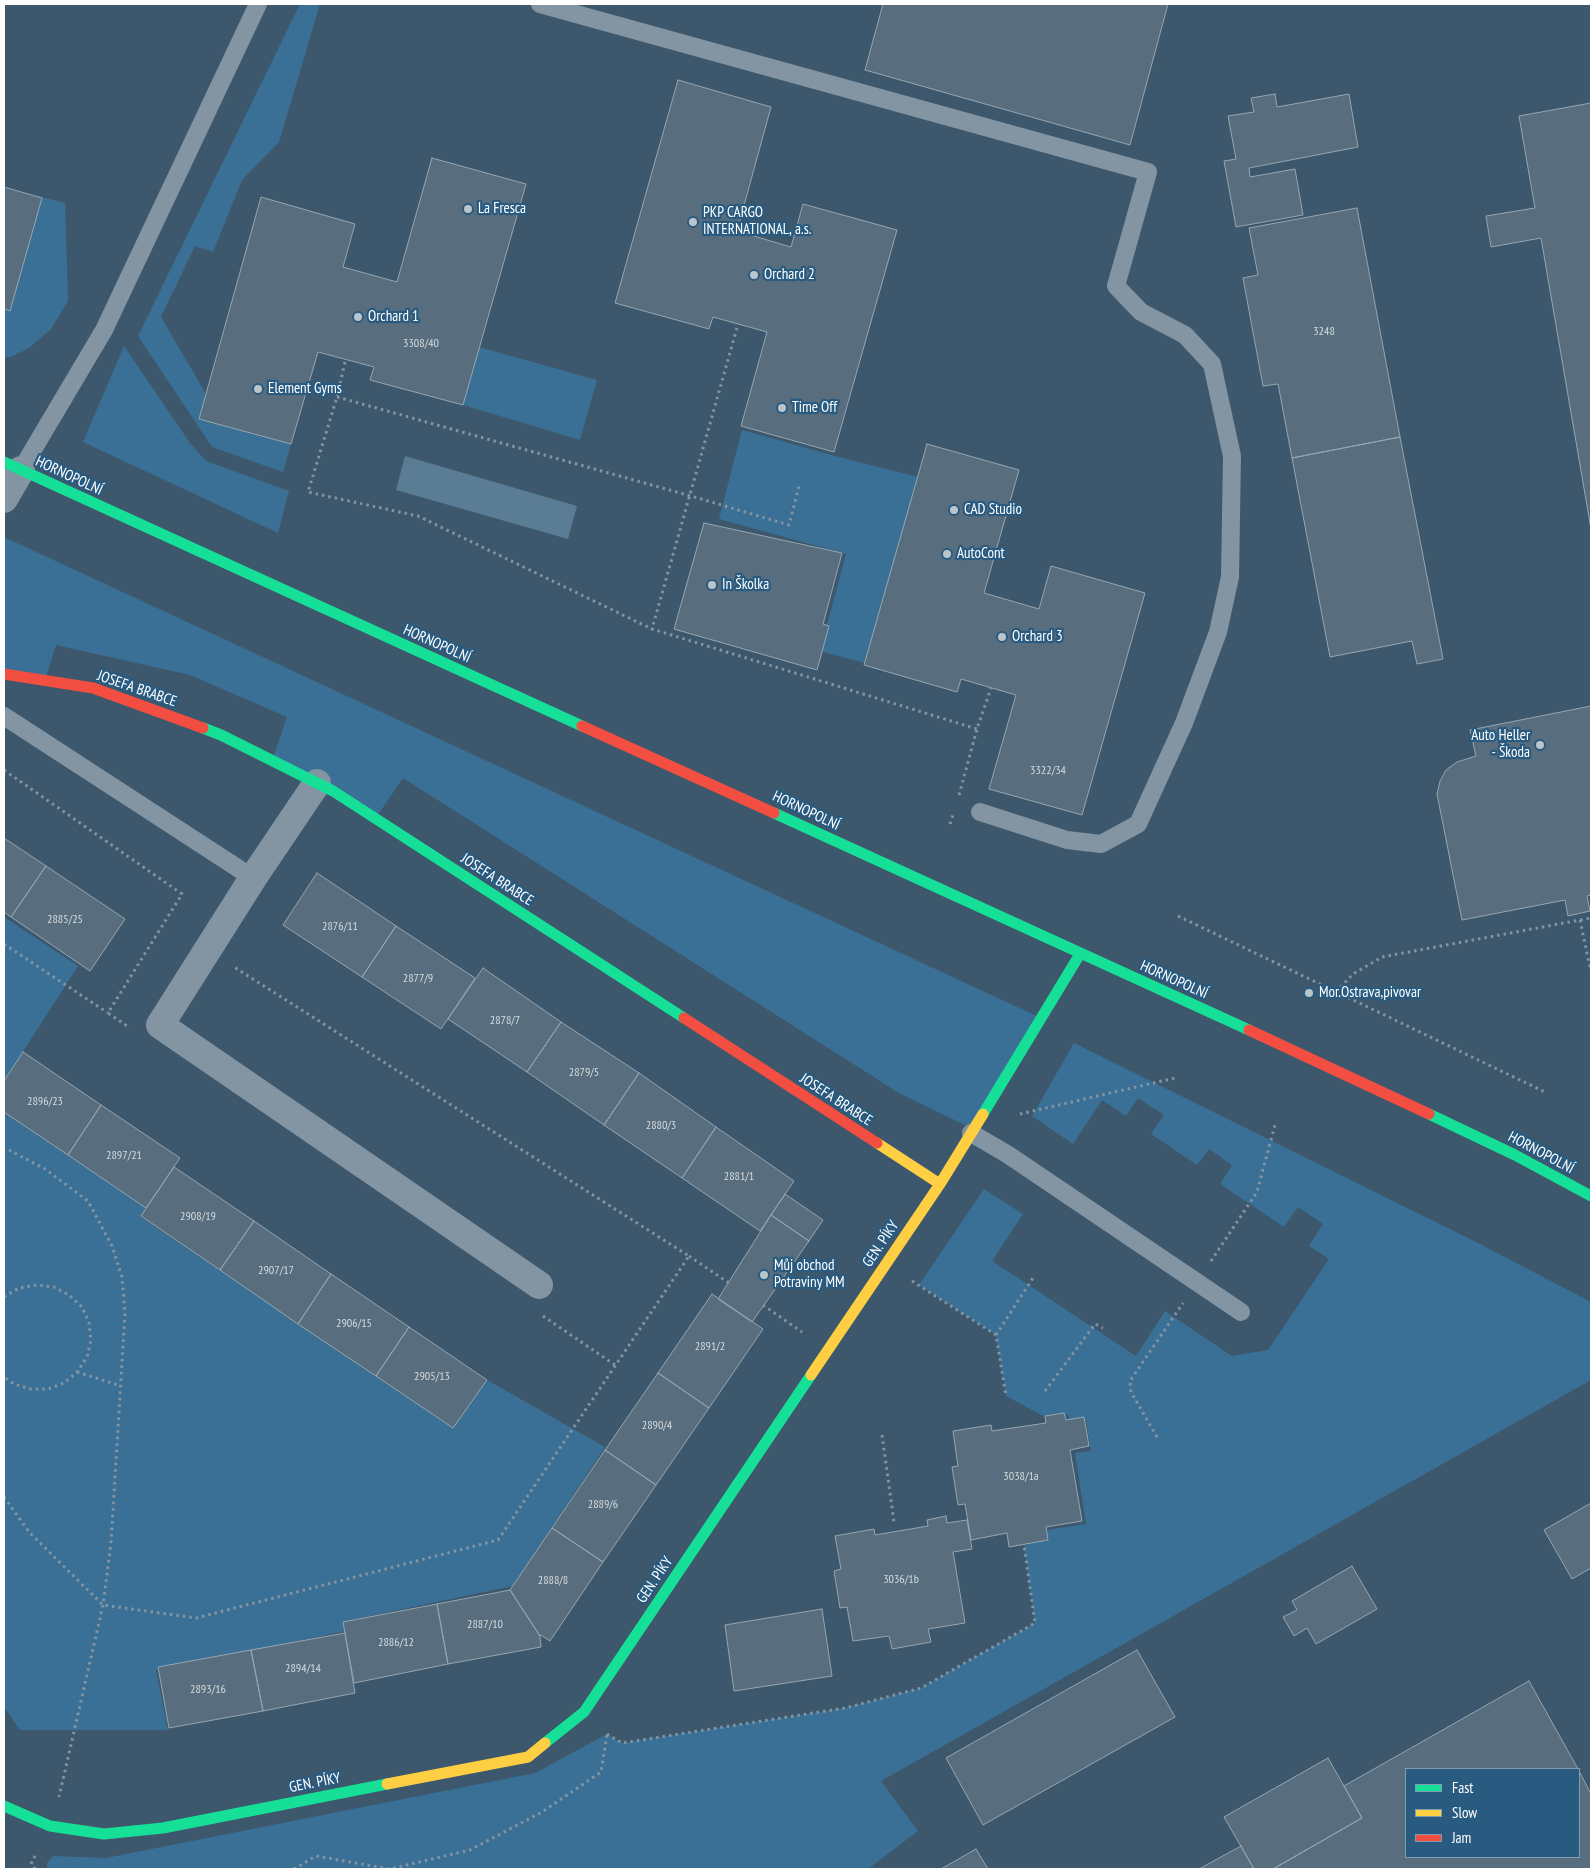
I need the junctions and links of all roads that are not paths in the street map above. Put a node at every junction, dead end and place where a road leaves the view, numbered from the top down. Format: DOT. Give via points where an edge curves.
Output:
graph roads {
  1 [pos="258,4"];
  2 [pos="540,4"];
  3 [pos="13,466"];
  4 [pos="4,499"];
  5 [pos="4,674"];
  6 [pos="4,716"];
  7 [pos="316,783"];
  8 [pos="980,812"];
  9 [pos="253,878"];
  10 [pos="1080,954"];
  11 [pos="971,1133"];
  12 [pos="940,1184"];
  13 [pos="1591,1196"];
  14 [pos="539,1285"];
  15 [pos="1241,1312"];
  16 [pos="4,1806"];
  1 -- 3 [label="lane" via="104,330"];
  2 -- 8 [label="lane" via="1148,172 1116,286 1142,312 1185,336 1212,364 1232,456 1230,577 1218,632 1184,723 1138,824 1101,844 1068,840"];
  3 -- 4 [label="street"];
  3 -- 10 [label="street, HORNOPOLNÍ"];
  5 -- 7 [label="street, JOSEFA BRABCE" via="93,688 222,735"];
  6 -- 9 [label="lane"];
  7 -- 9 [label="street"];
  7 -- 12 [label="street, JOSEFA BRABCE"];
  9 -- 14 [label="street" via="160,1025"];
  10 -- 11 [label="street, GEN. PÍKY"];
  10 -- 13 [label="street, HORNOPOLNÍ" via="1387,1094"];
  11 -- 12 [label="street, GEN. PÍKY"];
  11 -- 15 [label="lane"];
  12 -- 16 [label="street, GEN. PÍKY" via="584,1712 528,1757 162,1828 104,1834 50,1826"];
}
